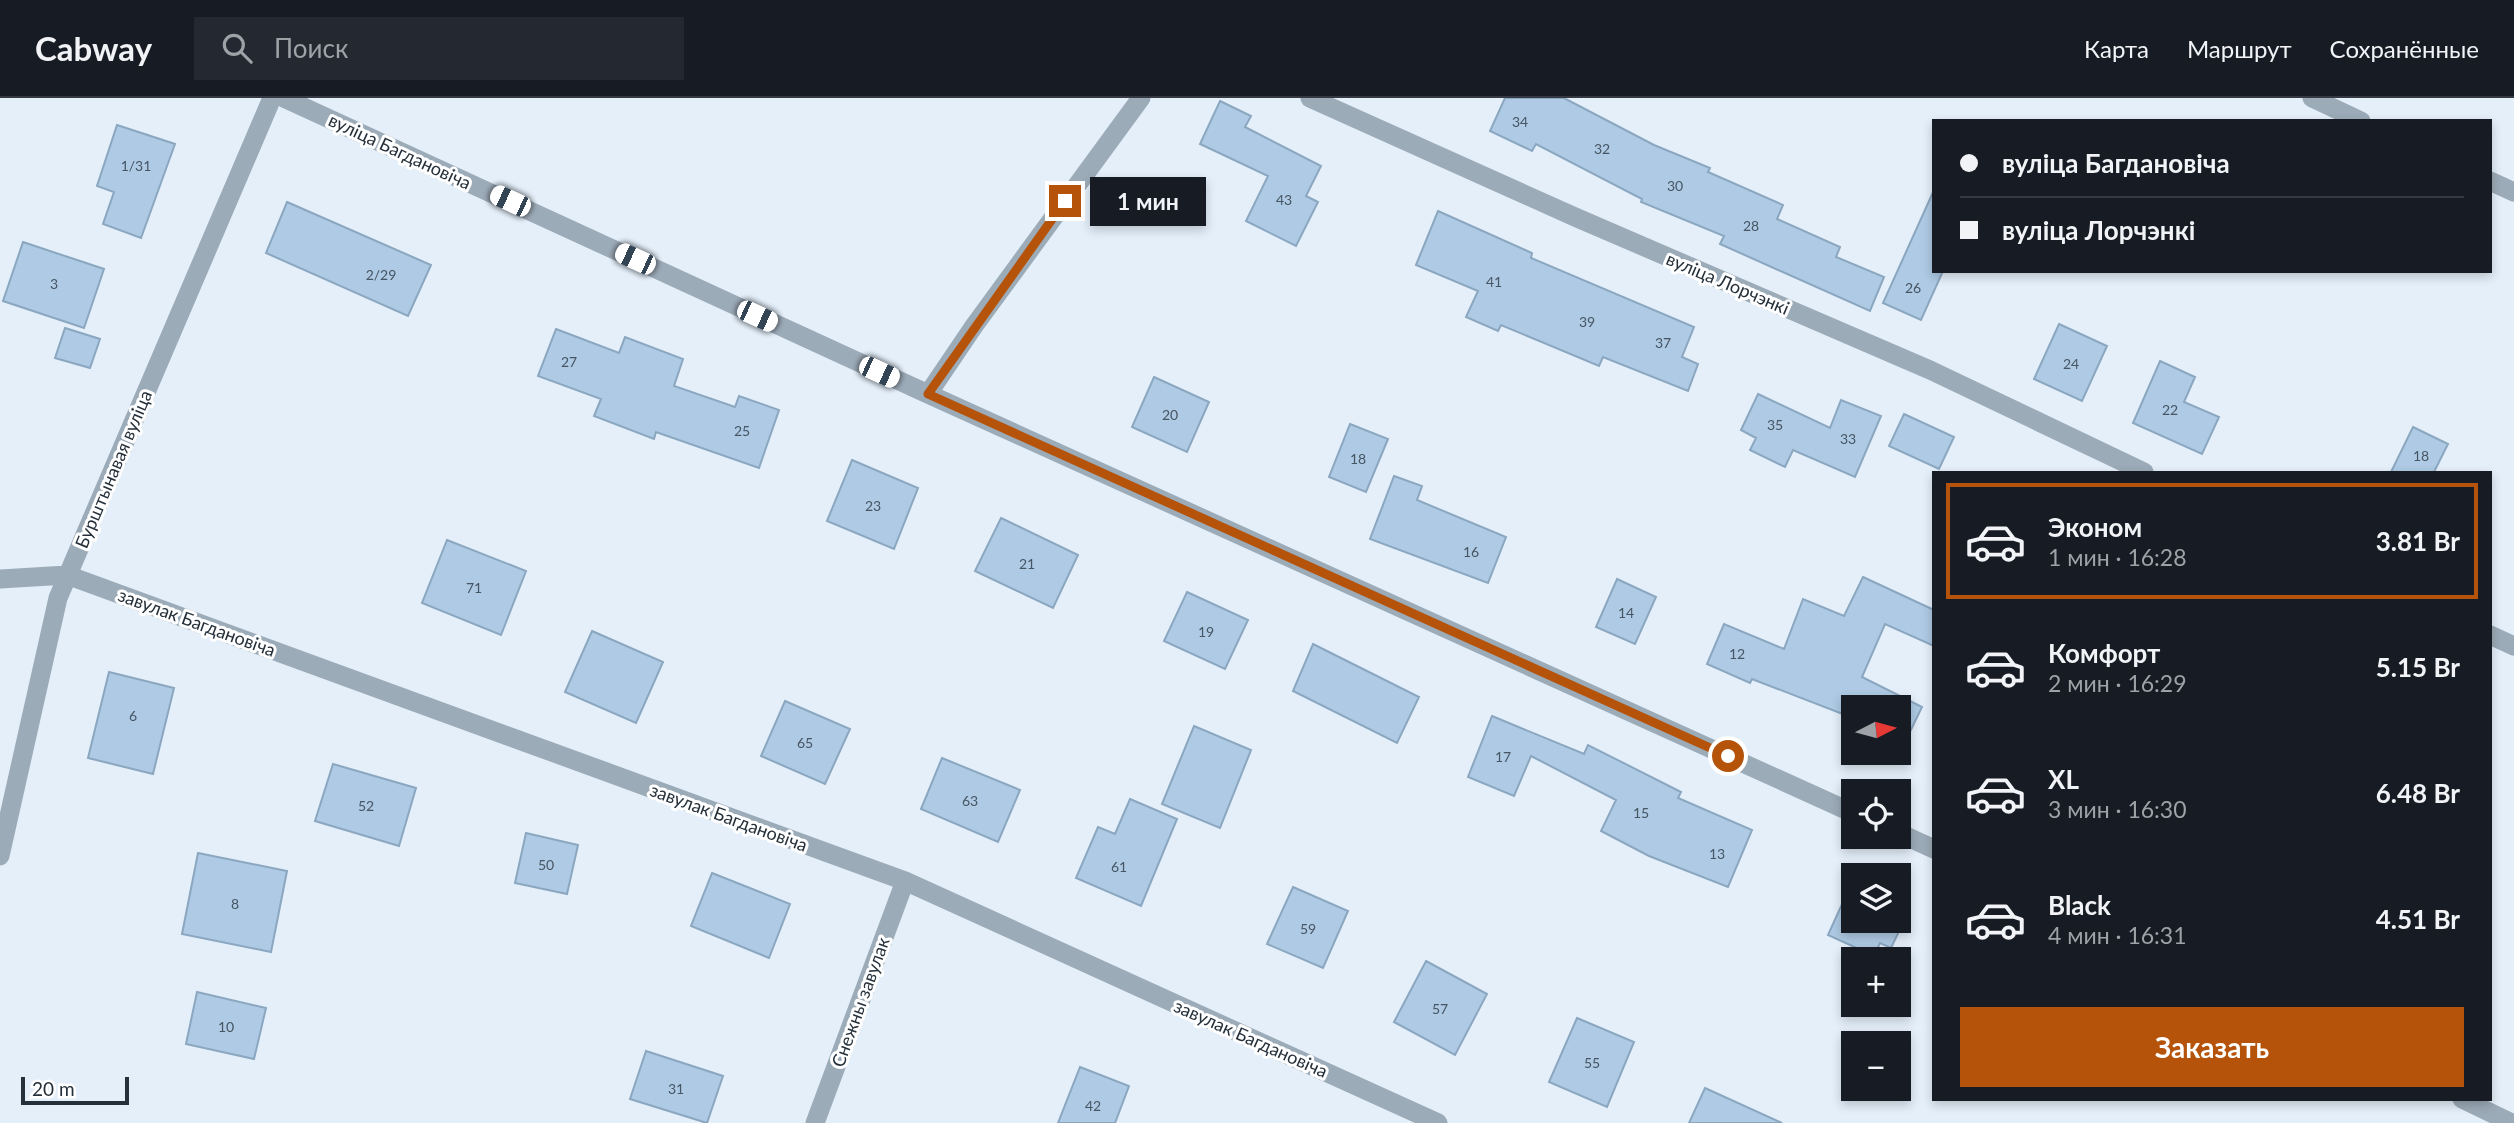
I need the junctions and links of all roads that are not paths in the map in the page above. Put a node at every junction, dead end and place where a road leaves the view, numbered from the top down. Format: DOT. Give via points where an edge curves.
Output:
graph roads {
  1 [pos="272,98"];
  2 [pos="284,98"];
  3 [pos="1141,98"];
  4 [pos="1310,98"];
  5 [pos="2312,98"];
  6 [pos="2357,119"];
  7 [pos="2492,182"];
  8 [pos="2514,192"];
  9 [pos="928,394"];
  10 [pos="2142,471"];
  11 [pos="67,575"];
  12 [pos="0,579"];
  13 [pos="2492,636"];
  14 [pos="2514,646"];
  15 [pos="1841,808"];
  16 [pos="1911,839"];
  17 [pos="1932,848"];
  18 [pos="0,856"];
  19 [pos="905,881"];
  20 [pos="2466,1101"];
  21 [pos="815,1123"];
  22 [pos="1438,1123"];
  23 [pos="2512,1123"];
  1 -- 11 [label="street, Бурштынавая вуліца"];
  2 -- 9 [label="street, вуліца Багдановіча"];
  3 -- 9 [label="street"];
  4 -- 10 [label="street, вуліца Лорчэнкі" via="1930,370"];
  5 -- 6 [label="street"];
  7 -- 8 [label="street"];
  9 -- 15 [label="street, вуліца Багдановіча"];
  11 -- 12 [label="street, завулак Багдановіча"];
  11 -- 18 [label="street, Бурштынавая вуліца"];
  11 -- 19 [label="street, завулак Багдановіча"];
  13 -- 14 [label="street"];
  16 -- 17 [label="street"];
  19 -- 21 [label="street, Снежны завулак"];
  19 -- 22 [label="street, завулак Багдановіча"];
  20 -- 23 [label="street"];
}
